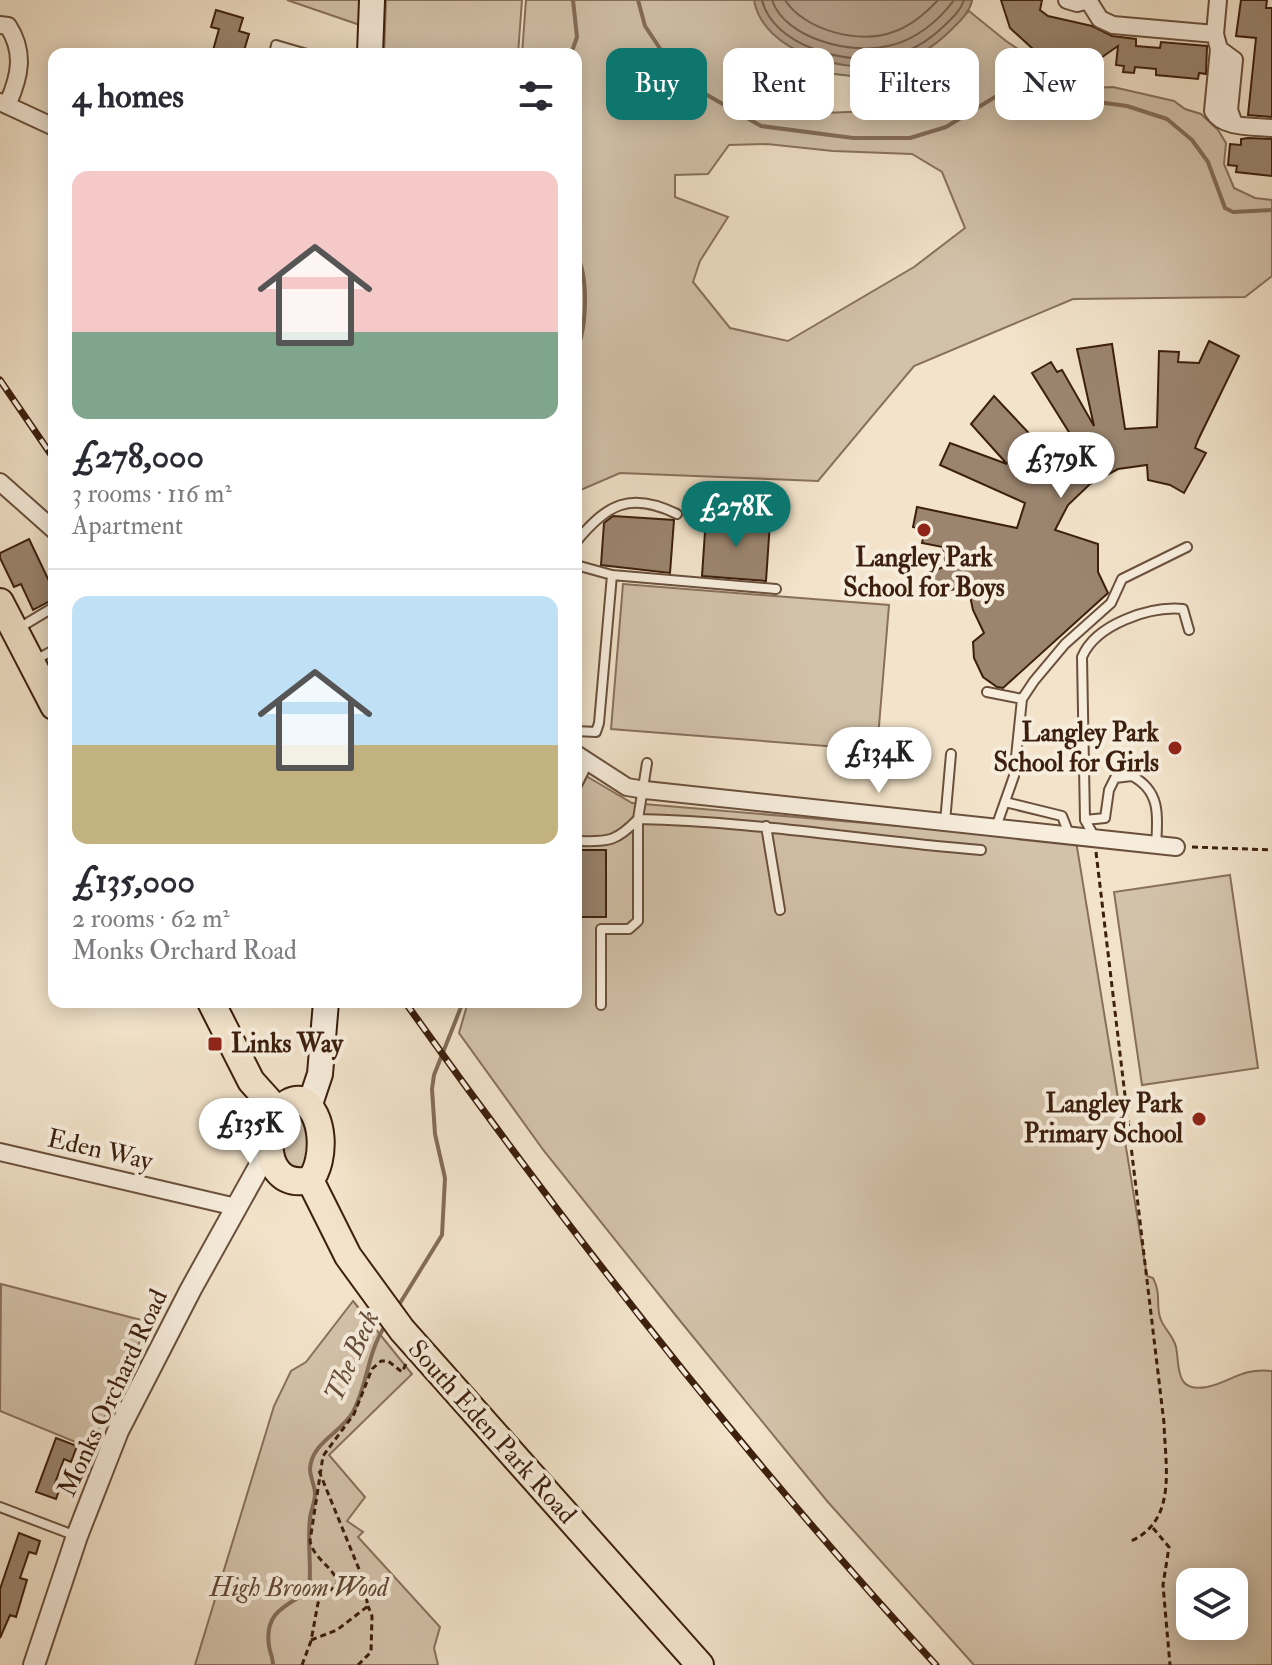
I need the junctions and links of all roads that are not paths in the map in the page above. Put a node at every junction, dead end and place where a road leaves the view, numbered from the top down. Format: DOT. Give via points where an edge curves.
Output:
graph roads {
  1 [pos="372,0"];
  2 [pos="1067,0"];
  3 [pos="1088,0"];
  4 [pos="1218,0"];
  5 [pos="0,25"];
  6 [pos="1217,42"];
  7 [pos="370,48"];
  8 [pos="4,102"];
  9 [pos="48,124"];
  10 [pos="1272,128"];
  11 [pos="0,482"];
  12 [pos="677,514"];
  13 [pos="48,525"];
  14 [pos="582,536"];
  15 [pos="1187,547"];
  16 [pos="582,567"];
  17 [pos="612,575"];
  18 [pos="776,589"];
  19 [pos="0,602"];
  20 [pos="48,611"];
  21 [pos="15,630"];
  22 [pos="1189,630"];
  23 [pos="42,656"];
  24 [pos="48,681"];
  25 [pos="987,692"];
  26 [pos="1022,699"];
  27 [pos="582,731"];
  28 [pos="951,754"];
  29 [pos="582,758"];
  30 [pos="647,763"];
  31 [pos="645,790"];
  32 [pos="1005,802"];
  33 [pos="638,819"];
  34 [pos="1085,820"];
  35 [pos="945,822"];
  36 [pos="766,826"];
  37 [pos="996,827"];
  38 [pos="1069,834"];
  39 [pos="1094,837"];
  40 [pos="582,841"];
  41 [pos="1156,845"];
  42 [pos="1176,847"];
  43 [pos="981,850"];
  44 [pos="780,910"];
  45 [pos="601,1005"];
  46 [pos="214,1008"];
  47 [pos="326,1008"];
  48 [pos="310,1104"];
  49 [pos="278,1111"];
  50 [pos="270,1147"];
  51 [pos="0,1152"];
  52 [pos="281,1177"];
  53 [pos="310,1180"];
  54 [pos="239,1202"];
  55 [pos="0,1507"];
  56 [pos="77,1536"];
  57 [pos="34,1665"];
  58 [pos="700,1665"];
  1 -- 7 [label="main road"];
  2 -- 3 [label="street"];
  3 -- 6 [label="street" via="1108,23"];
  4 -- 6 [label="street"];
  5 -- 8 [label="street" via="8,26 18,42 18,79"];
  6 -- 10 [label="street" via="1234,60 1229,110 1234,124"];
  8 -- 9 [label="street"];
  11 -- 13 [label="street"];
  12 -- 14 [label="lane" via="632,502 606,510"];
  15 -- 26 [label="lane" via="1122,579 1111,603 1065,644"];
  16 -- 17 [label="lane"];
  17 -- 18 [label="lane"];
  17 -- 27 [label="lane" via="599,723 596,732"];
  19 -- 21 [label="main road"];
  20 -- 21 [label="lane"];
  21 -- 23 [label="main road"];
  22 -- 34 [label="lane" via="1183,609 1156,611 1114,627 1087,647 1082,657"];
  23 -- 24 [label="main road"];
  25 -- 26 [label="lane"];
  26 -- 32 [label="lane" via="1017,755"];
  28 -- 35 [label="lane"];
  29 -- 31 [label="street" via="627,787"];
  30 -- 31 [label="lane"];
  31 -- 33 [label="lane"];
  31 -- 35 [label="street"];
  32 -- 37 [label="lane"];
  32 -- 38 [label="lane" via="1062,816"];
  33 -- 36 [label="lane"];
  33 -- 40 [label="lane" via="611,841"];
  33 -- 45 [label="lane" via="638,921 629,929 601,929"];
  34 -- 39 [label="lane"];
  34 -- 41 [label="lane" via="1105,818 1111,784 1115,778 1132,776 1157,804"];
  35 -- 37 [label="street"];
  36 -- 43 [label="lane"];
  36 -- 44 [label="lane"];
  37 -- 38 [label="street"];
  38 -- 39 [label="street"];
  39 -- 41 [label="street"];
  41 -- 42 [label="street"];
  46 -- 49 [label="main road" via="251,1081"];
  47 -- 48 [label="main road" via="320,1074"];
  48 -- 49 [label="main road" via="289,1101"];
  48 -- 53 [label="main road" via="317,1115 319,1154"];
  49 -- 50 [label="main road"];
  50 -- 52 [label="main road"];
  50 -- 54 [label="street, Monks Orchard Road"];
  51 -- 54 [label="street, Eden Way"];
  52 -- 53 [label="main road"];
  52 -- 54 [label="street"];
  53 -- 58 [label="main road, South Eden Park Road" via="348,1256 409,1338"];
  54 -- 56 [label="street, Monks Orchard Road" via="118,1431"];
  55 -- 56 [label="lane"];
  56 -- 57 [label="street, Monks Orchard Road"];
}
